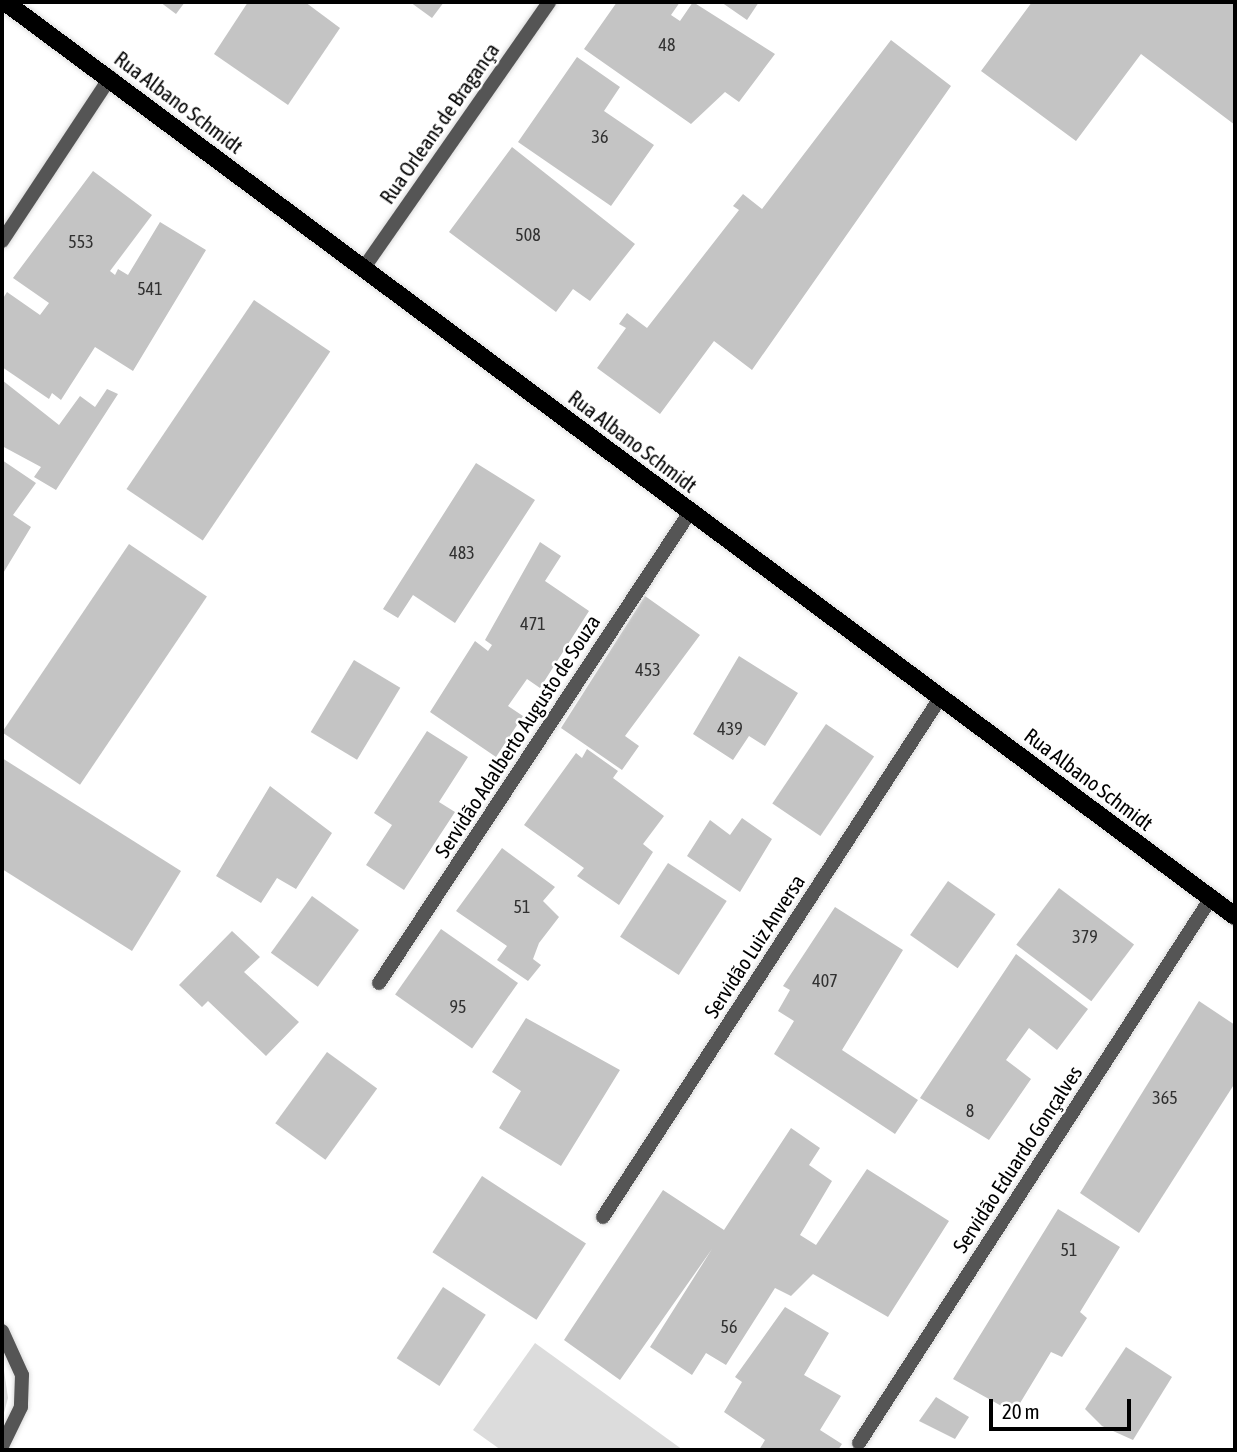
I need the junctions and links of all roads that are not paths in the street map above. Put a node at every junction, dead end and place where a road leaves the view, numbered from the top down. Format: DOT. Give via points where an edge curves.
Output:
graph roads {
  1 [pos="5,2"];
  2 [pos="549,2"];
  3 [pos="110,78"];
  4 [pos="2,242"];
  5 [pos="363,269"];
  6 [pos="691,512"];
  7 [pos="940,698"];
  8 [pos="1211,898"];
  9 [pos="1235,916"];
  10 [pos="379,983"];
  11 [pos="603,1217"];
  12 [pos="2,1331"];
  13 [pos="859,1443"];
  14 [pos="2,1446"];
  1 -- 3 [label="main road, Rua Albano Schmidt"];
  2 -- 5 [label="street, Rua Orleans de Bragança"];
  3 -- 4 [label="street"];
  3 -- 5 [label="main road, Rua Albano Schmidt"];
  5 -- 6 [label="main road, Rua Albano Schmidt"];
  6 -- 7 [label="main road, Rua Albano Schmidt"];
  6 -- 10 [label="street, Servidão Adalberto Augusto de Souza"];
  7 -- 8 [label="main road, Rua Albano Schmidt"];
  7 -- 11 [label="street, Servidão Luiz Anversa"];
  8 -- 9 [label="main road, Rua Albano Schmidt"];
  8 -- 13 [label="street, Servidão Eduardo Gonçalves"];
  12 -- 14 [label="street" via="22,1375 21,1407"];
}
